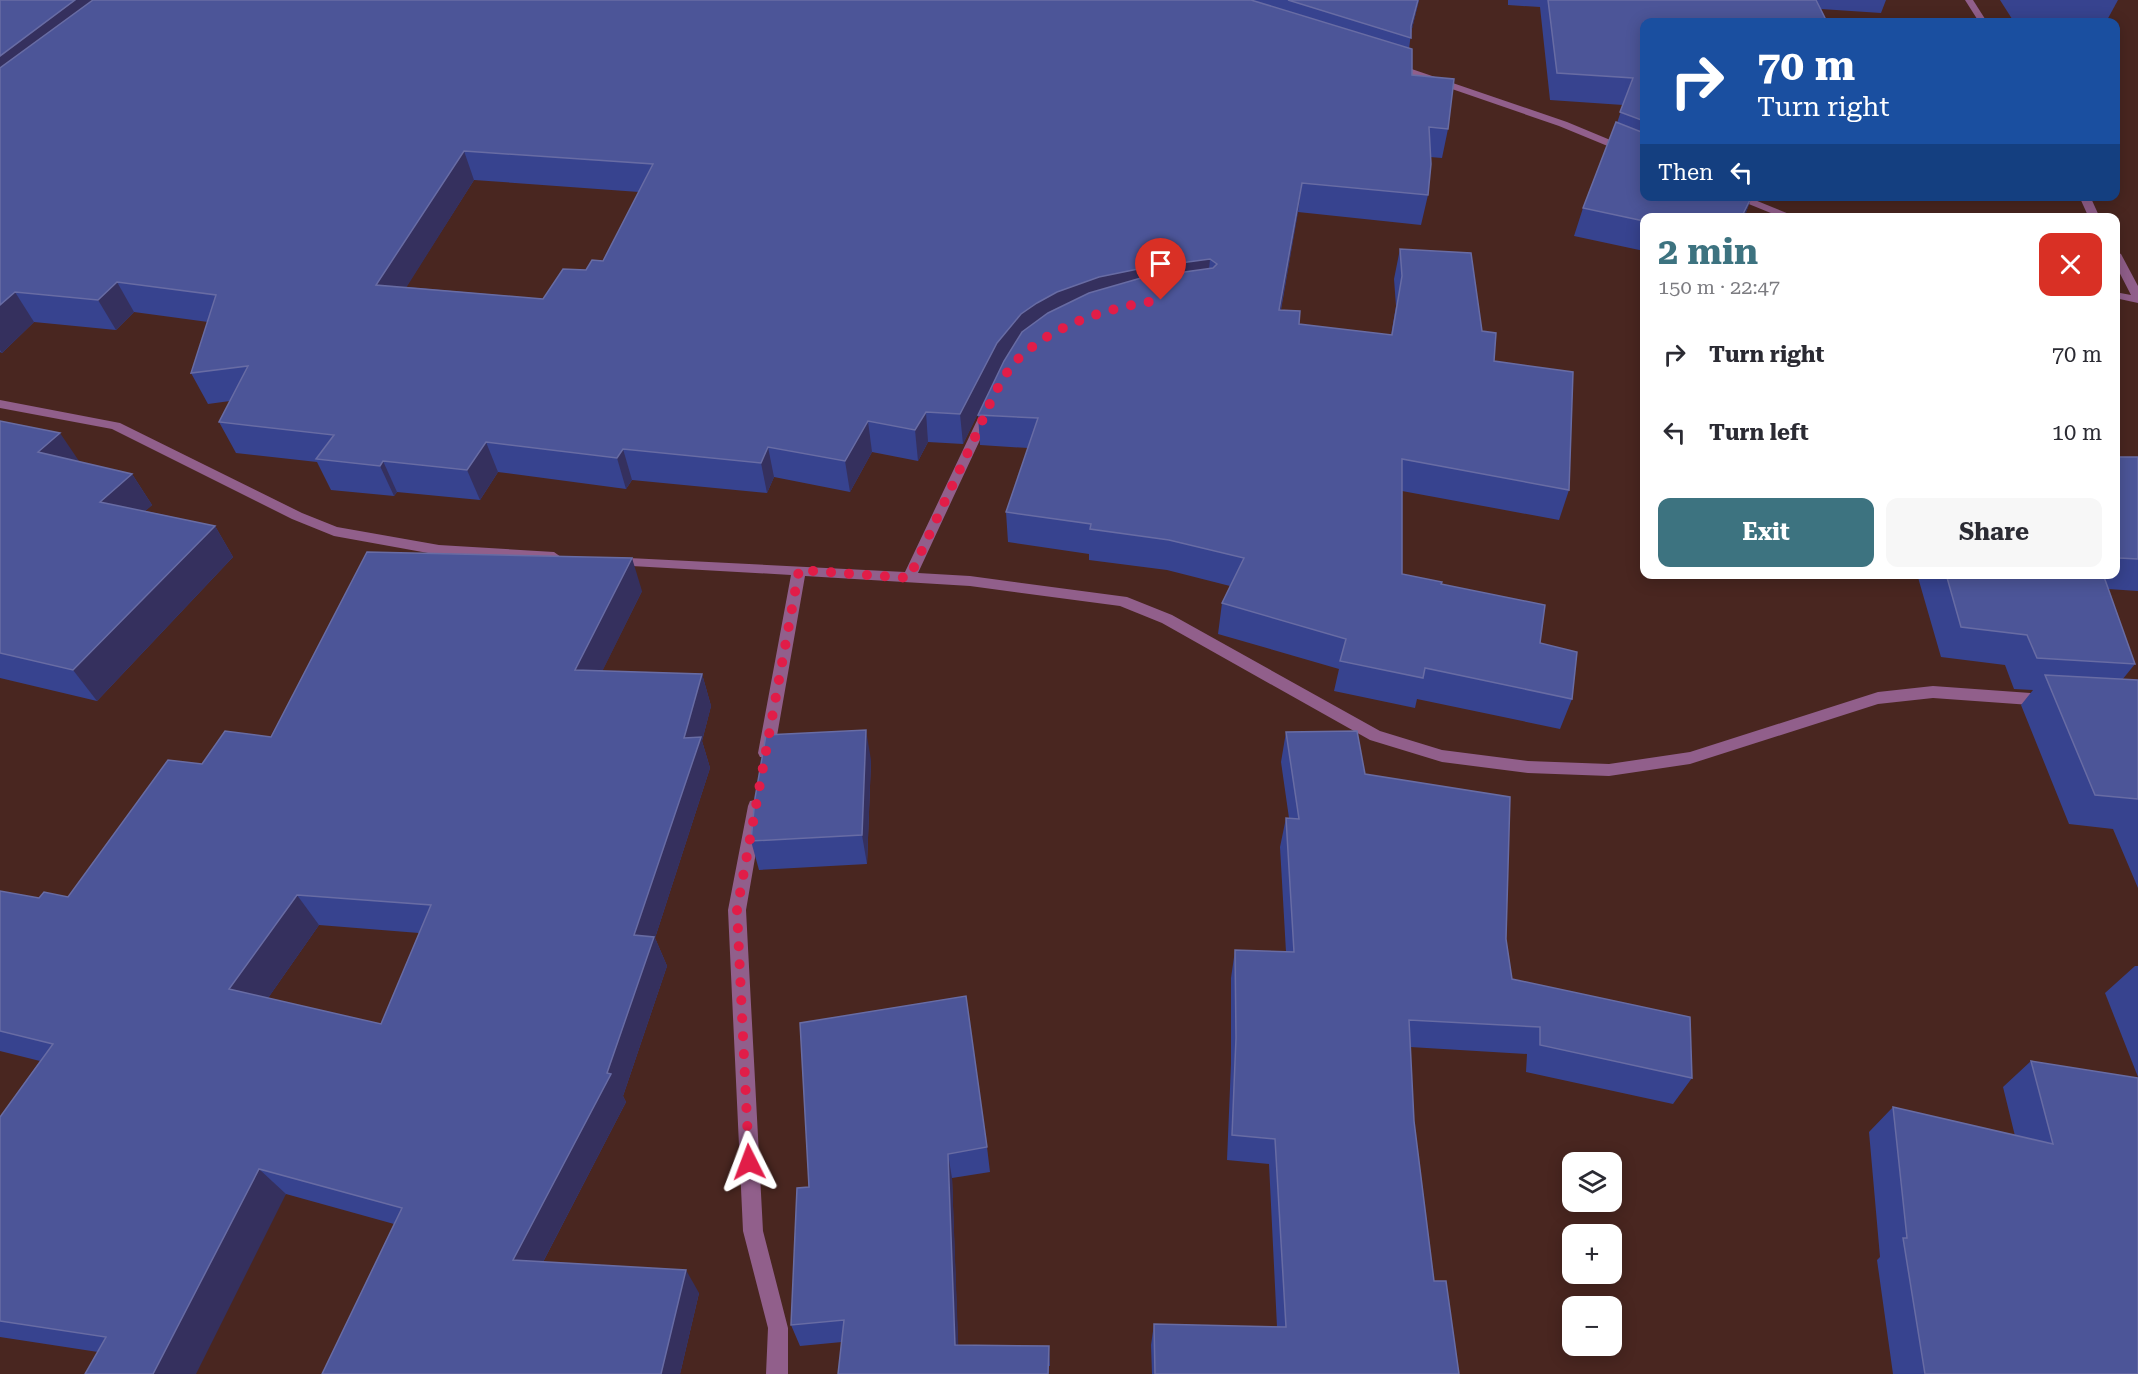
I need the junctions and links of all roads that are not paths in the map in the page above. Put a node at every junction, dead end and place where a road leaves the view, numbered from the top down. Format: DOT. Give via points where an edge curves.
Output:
graph roads {
  1 [pos="1969,0"];
  2 [pos="1980,18"];
  3 [pos="1380,62"];
  4 [pos="1640,156"];
  5 [pos="1748,201"];
  6 [pos="1780,213"];
  7 [pos="2120,264"];
  8 [pos="2120,296"];
  9 [pos="2138,299"];
  10 [pos="992,400"];
  11 [pos="0,404"];
  12 [pos="567,557"];
  13 [pos="602,559"];
  14 [pos="799,570"];
  15 [pos="909,578"];
  16 [pos="2064,701"];
  17 [pos="763,769"];
  18 [pos="758,793"];
  19 [pos="777,1374"];
  1 -- 2 [label="street"];
  3 -- 4 [label="street" via="1563,124"];
  5 -- 6 [label="street"];
  7 -- 9 [label="street"];
  8 -- 9 [label="street"];
  10 -- 15 [label="street"];
  11 -- 12 [label="street" via="116,426 334,531 439,550"];
  13 -- 14 [label="street"];
  14 -- 15 [label="street"];
  14 -- 17 [label="street"];
  15 -- 16 [label="street" via="970,581 1122,601 1167,619 1375,736 1442,756 1528,767 1609,770 1690,758 1878,698 1933,692"];
  18 -- 19 [label="street" via="737,910 753,1231 778,1328"];
}
